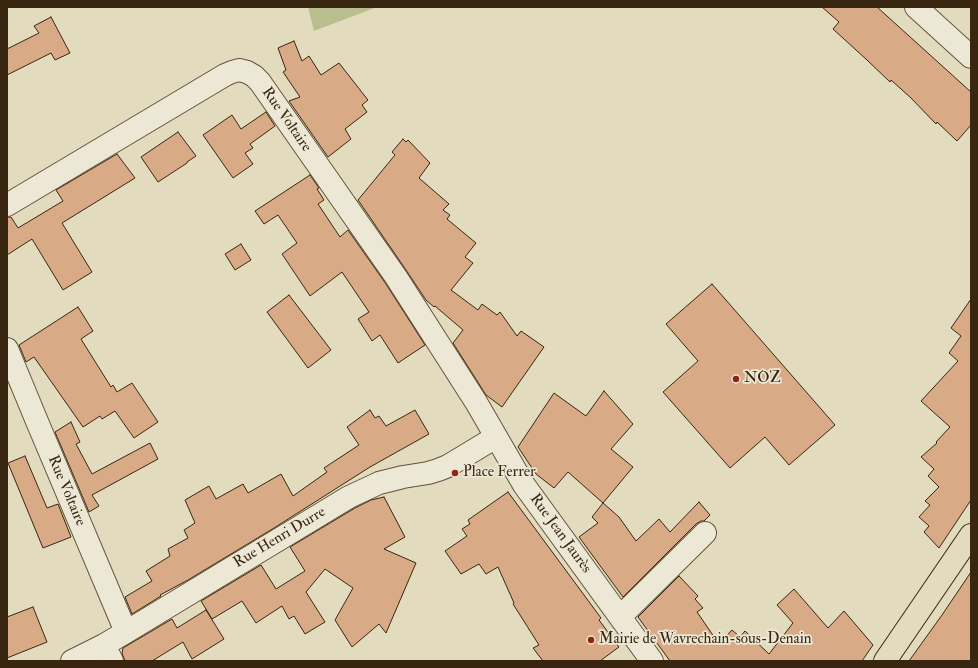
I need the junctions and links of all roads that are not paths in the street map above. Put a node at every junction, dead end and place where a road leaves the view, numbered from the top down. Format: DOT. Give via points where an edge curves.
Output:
graph roads {
  1 [pos="916,7"];
  2 [pos="971,57"];
  3 [pos="7,205"];
  4 [pos="7,349"];
  5 [pos="476,402"];
  6 [pos="496,437"];
  7 [pos="705,533"];
  8 [pos="971,536"];
  9 [pos="620,617"];
  10 [pos="126,632"];
  11 [pos="108,653"];
  12 [pos="72,661"];
  13 [pos="652,661"];
  14 [pos="885,661"];
  1 -- 2 [label="street"];
  3 -- 5 [label="street, Rue Voltaire" via="225,75 239,70 247,72 260,82 396,276"];
  4 -- 10 [label="street, Rue Voltaire"];
  5 -- 6 [label="street, Rue Jean Jaurès"];
  6 -- 9 [label="street, Rue Jean Jaurès" via="524,485"];
  6 -- 10 [label="street, Rue Henri Durre" via="443,468 379,483 349,497"];
  7 -- 9 [label="street"];
  8 -- 14 [label="main road"];
  9 -- 13 [label="street, Rue Jean Jaurès"];
  10 -- 11 [label="street, Rue Henri Durre"];
  11 -- 12 [label="street, Rue Henri Durre"];
}
